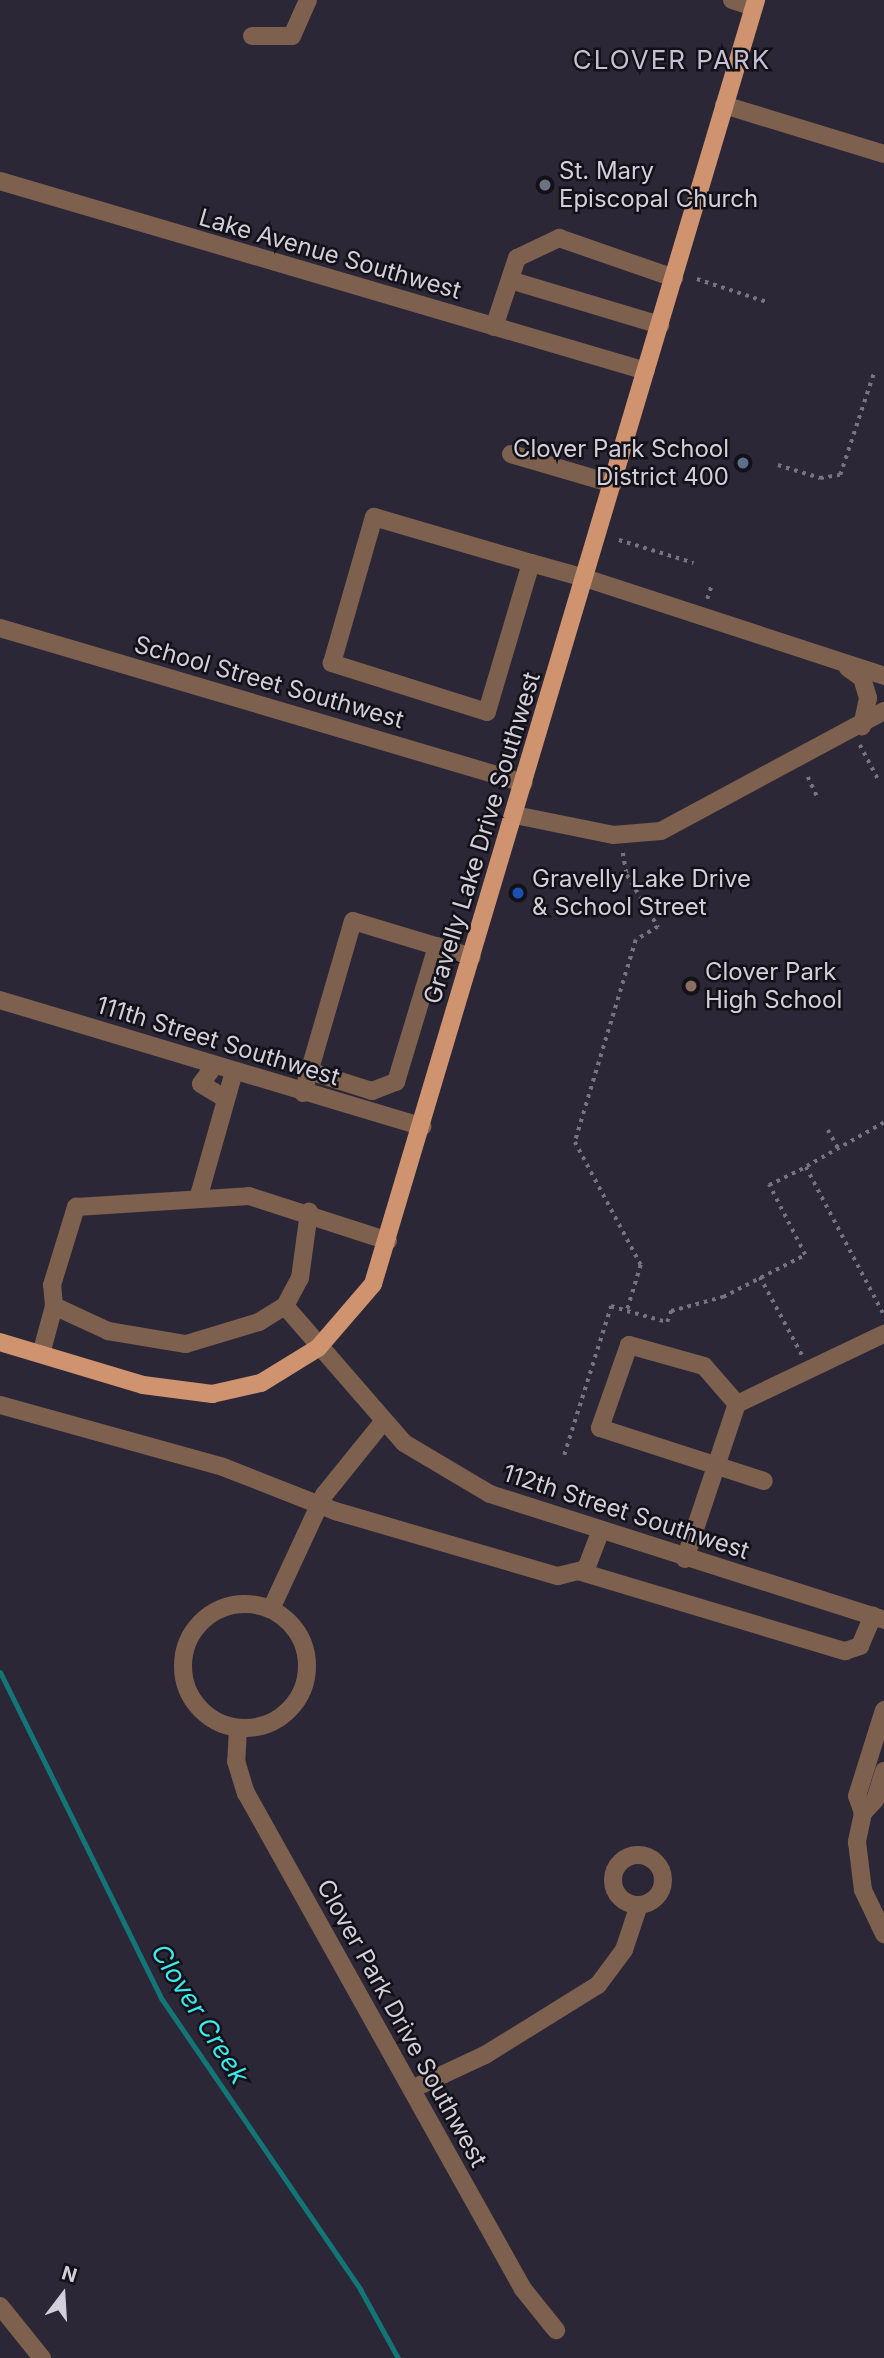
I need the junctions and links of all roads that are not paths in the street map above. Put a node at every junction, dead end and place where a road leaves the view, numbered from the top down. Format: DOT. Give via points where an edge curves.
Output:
graph roads {
  1 [pos="308,0"];
  2 [pos="732,0"];
  3 [pos="755,4"];
  4 [pos="252,36"];
  5 [pos="724,105"];
  6 [pos="884,153"];
  7 [pos="0,181"];
  8 [pos="674,278"];
  9 [pos="510,280"];
  10 [pos="660,325"];
  11 [pos="494,327"];
  12 [pos="646,371"];
  13 [pos="511,454"];
  14 [pos="613,484"];
  15 [pos="531,563"];
  16 [pos="585,579"];
  17 [pos="0,628"];
  18 [pos="842,664"];
  19 [pos="884,677"];
  20 [pos="884,711"];
  21 [pos="862,726"];
  22 [pos="524,783"];
  23 [pos="515,815"];
  24 [pos="437,946"];
  25 [pos="472,957"];
  26 [pos="0,1000"];
  27 [pos="214,1066"];
  28 [pos="309,1071"];
  29 [pos="234,1072"];
  30 [pos="365,1088"];
  31 [pos="303,1093"];
  32 [pos="226,1099"];
  33 [pos="359,1109"];
  34 [pos="422,1127"];
  35 [pos="198,1199"];
  36 [pos="309,1212"];
  37 [pos="388,1241"];
  38 [pos="54,1306"];
  39 [pos="285,1306"];
  40 [pos="884,1334"];
  41 [pos="0,1342"];
  42 [pos="318,1348"];
  43 [pos="41,1354"];
  44 [pos="737,1404"];
  45 [pos="0,1405"];
  46 [pos="383,1422"];
  47 [pos="716,1467"];
  48 [pos="764,1481"];
  49 [pos="318,1504"];
  50 [pos="600,1533"];
  51 [pos="685,1559"];
  52 [pos="581,1572"];
  53 [pos="271,1609"];
  54 [pos="878,1618"];
  55 [pos="884,1710"];
  56 [pos="238,1728"];
  57 [pos="884,1772"];
  58 [pos="863,1813"];
  59 [pos="639,1905"];
  60 [pos="884,1934"];
  61 [pos="412,2089"];
  62 [pos="0,2306"];
  63 [pos="556,2330"];
  64 [pos="42,2358"];
  1 -- 4 [label="street" via="292,36"];
  2 -- 3 [label="street"];
  3 -- 5 [label="main road, Gravelly Lake Drive Southwest"];
  5 -- 6 [label="street"];
  5 -- 8 [label="main road, Gravelly Lake Drive Southwest"];
  7 -- 11 [label="street, Lake Avenue Southwest"];
  8 -- 9 [label="street" via="559,238 517,258"];
  8 -- 10 [label="main road, Gravelly Lake Drive Southwest"];
  9 -- 10 [label="street"];
  9 -- 11 [label="street"];
  10 -- 12 [label="main road, Gravelly Lake Drive Southwest"];
  11 -- 12 [label="street, Lake Avenue Southwest"];
  12 -- 14 [label="main road, Gravelly Lake Drive Southwest"];
  13 -- 14 [label="street"];
  14 -- 16 [label="main road, Gravelly Lake Drive Southwest"];
  15 -- 15 [label="street" via="374,517 332,663 487,712"];
  15 -- 16 [label="street"];
  16 -- 18 [label="street"];
  16 -- 22 [label="main road, Gravelly Lake Drive Southwest"];
  17 -- 22 [label="street, School Street Southwest"];
  18 -- 19 [label="street"];
  18 -- 21 [label="street" via="865,688"];
  20 -- 21 [label="street"];
  21 -- 23 [label="street" via="661,831 613,835"];
  22 -- 23 [label="main road, Gravelly Lake Drive Southwest"];
  23 -- 25 [label="main road, Gravelly Lake Drive Southwest"];
  24 -- 25 [label="street"];
  24 -- 28 [label="street" via="353,921"];
  24 -- 30 [label="street" via="396,1083"];
  25 -- 34 [label="main road, Gravelly Lake Drive Southwest"];
  26 -- 27 [label="street, 111th Street Southwest"];
  27 -- 29 [label="street, 111th Street Southwest"];
  27 -- 32 [label="street" via="201,1084"];
  28 -- 30 [label="street"];
  28 -- 31 [label="street"];
  29 -- 31 [label="street, 111th Street Southwest"];
  29 -- 32 [label="street"];
  30 -- 33 [label="street"];
  31 -- 33 [label="street, 111th Street Southwest"];
  32 -- 35 [label="street"];
  33 -- 34 [label="street, 111th Street Southwest"];
  34 -- 37 [label="main road, Gravelly Lake Drive Southwest"];
  35 -- 36 [label="street" via="249,1196"];
  35 -- 38 [label="street" via="76,1207 52,1285"];
  36 -- 37 [label="street"];
  36 -- 39 [label="street" via="300,1278"];
  37 -- 42 [label="main road, Gravelly Lake Drive Southwest" via="360,1304"];
  38 -- 39 [label="street" via="108,1331 186,1344 259,1322"];
  38 -- 43 [label="street"];
  39 -- 42 [label="street, 112th Street Southwest"];
  40 -- 44 [label="street"];
  41 -- 43 [label="main road, Gravelly Lake Drive Southwest"];
  42 -- 43 [label="main road, Gravelly Lake Drive Southwest" via="261,1383 212,1394 143,1385"];
  42 -- 46 [label="street, 112th Street Southwest"];
  44 -- 47 [label="street"];
  44 -- 47 [label="street" via="704,1366 629,1345 600,1428"];
  45 -- 49 [label="street" via="223,1467"];
  46 -- 49 [label="street"];
  46 -- 50 [label="street, 112th Street Southwest" via="426,1460 490,1494"];
  47 -- 48 [label="street"];
  47 -- 51 [label="street"];
  49 -- 52 [label="street" via="558,1576"];
  49 -- 53 [label="street"];
  50 -- 51 [label="street, 112th Street Southwest"];
  50 -- 52 [label="street"];
  51 -- 54 [label="street, 112th Street Southwest"];
  52 -- 54 [label="street" via="845,1651 860,1646"];
  53 -- 56 [label="street" via="301,1638 307,1678 286,1714 269,1724"];
  53 -- 56 [label="street" via="230,1605 196,1626 186,1644 182,1665 194,1704 209,1718"];
  55 -- 58 [label="street" via="857,1796"];
  56 -- 61 [label="street, Clover Park Drive Southwest" via="236,1761 246,1793"];
  57 -- 58 [label="street" via="875,1800"];
  58 -- 60 [label="street" via="860,1875"];
  59 -- 61 [label="street" via="624,1950 598,1985 485,2055"];
  61 -- 63 [label="street, Clover Park Drive Southwest" via="523,2289"];
  62 -- 64 [label="street"];
}
